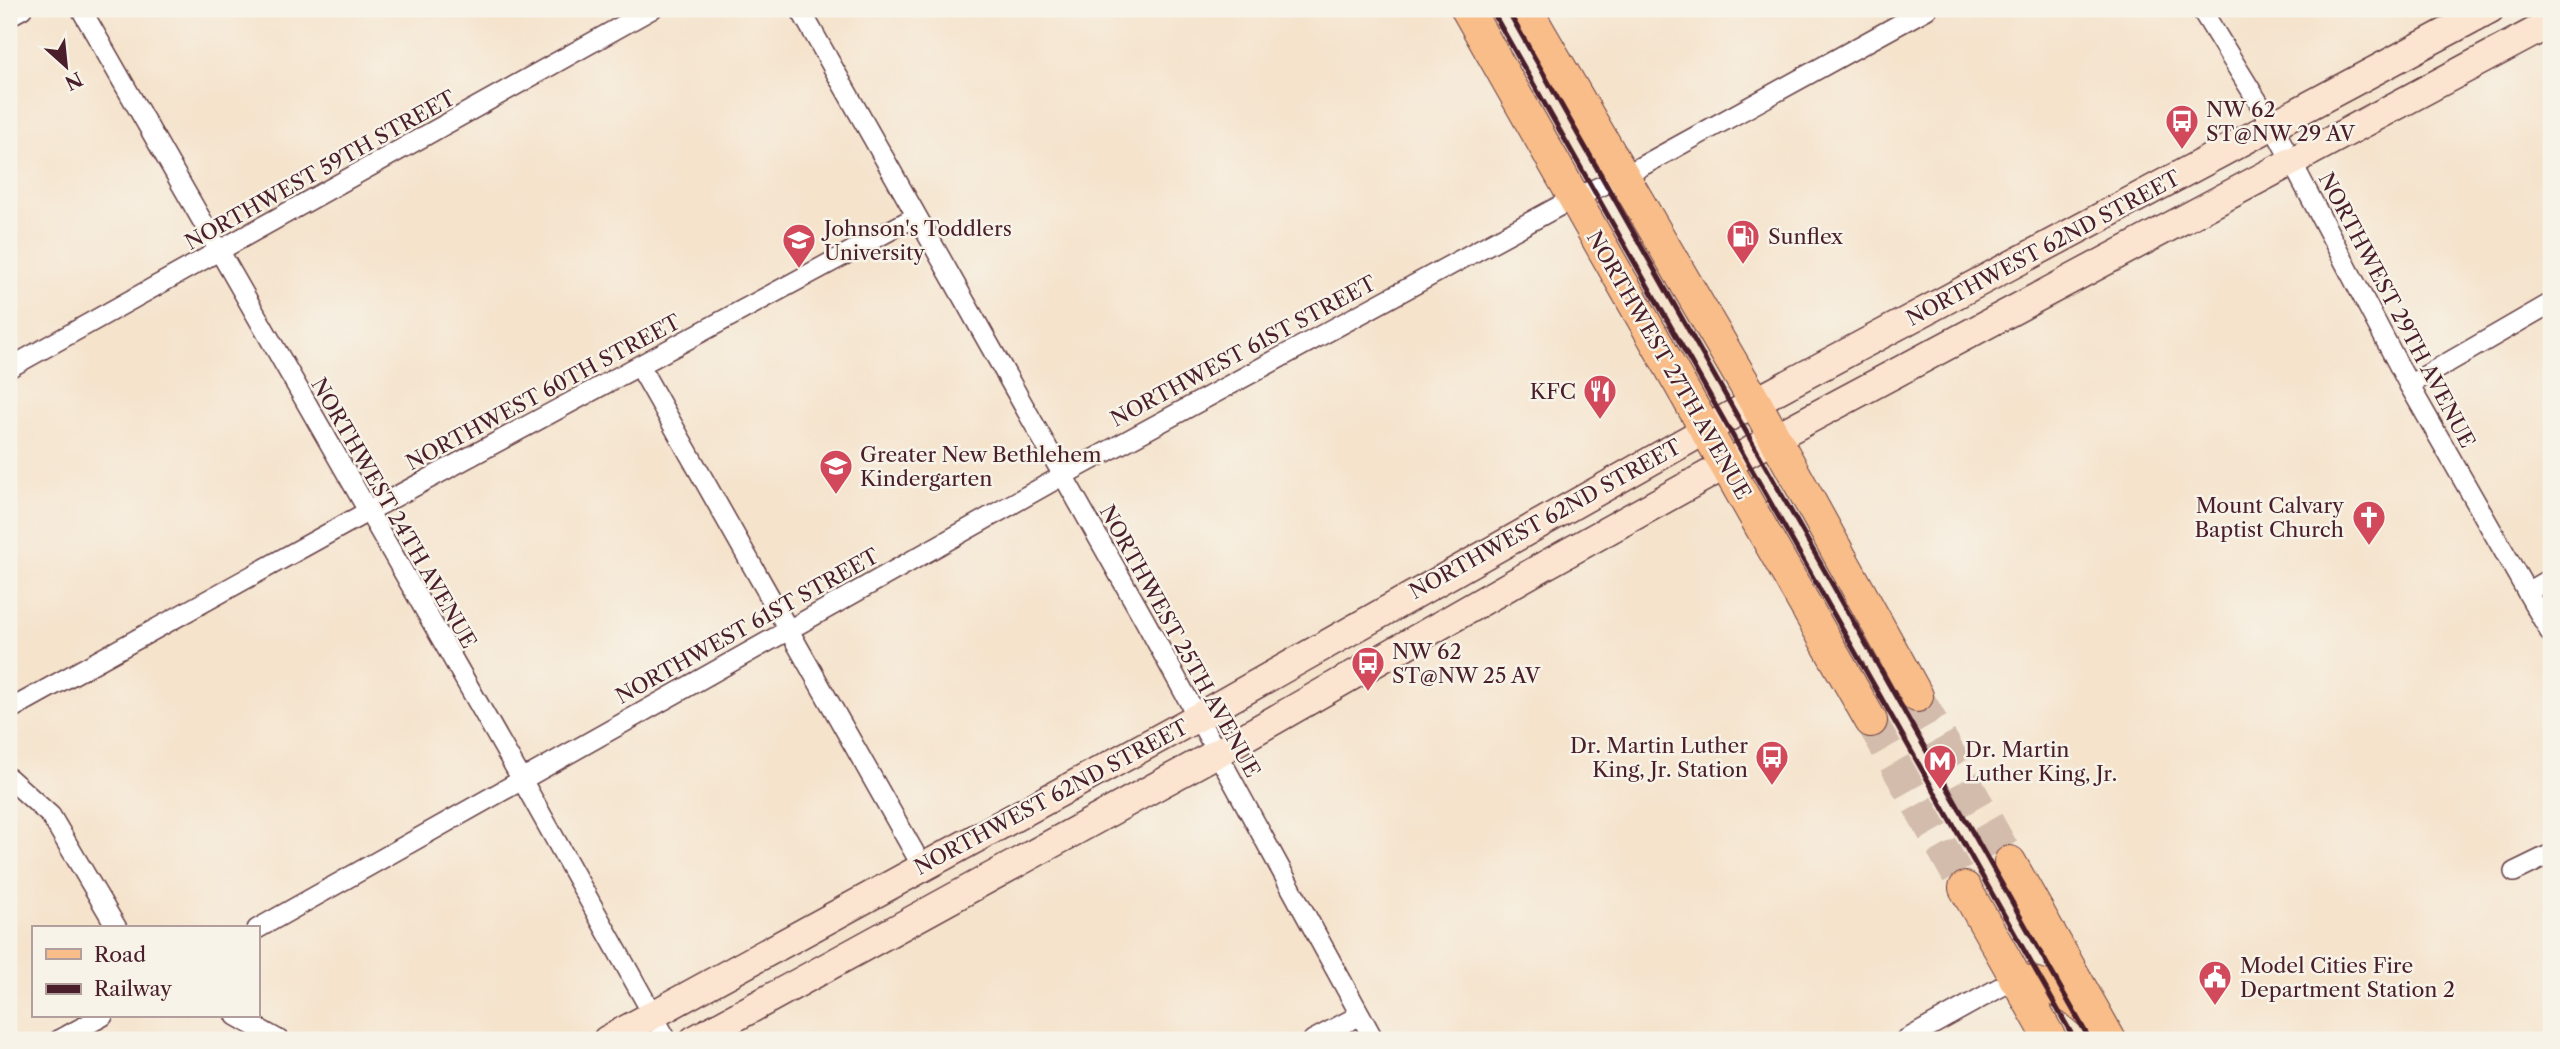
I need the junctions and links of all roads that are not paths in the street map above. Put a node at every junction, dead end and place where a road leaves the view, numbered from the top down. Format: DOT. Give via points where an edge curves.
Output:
graph roads {
  1 [pos="22,9"];
  2 [pos="81,9"];
  3 [pos="652,9"];
  4 [pos="800,9"];
  5 [pos="1468,9"];
  6 [pos="1526,9"];
  7 [pos="1927,9"];
  8 [pos="2202,9"];
  9 [pos="2490,9"];
  10 [pos="9,16"];
  11 [pos="2551,23"];
  12 [pos="2273,126"];
  13 [pos="2292,163"];
  14 [pos="1622,177"];
  15 [pos="1574,198"];
  16 [pos="915,217"];
  17 [pos="219,253"];
  18 [pos="2551,303"];
  19 [pos="640,367"];
  20 [pos="9,368"];
  21 [pos="2409,385"];
  22 [pos="1755,402"];
  23 [pos="1707,429"];
  24 [pos="1774,439"];
  25 [pos="1727,465"];
  26 [pos="1062,476"];
  27 [pos="367,512"];
  28 [pos="2551,578"];
  29 [pos="2527,592"];
  30 [pos="789,629"];
  31 [pos="2551,634"];
  32 [pos="1917,696"];
  33 [pos="9,710"];
  34 [pos="1198,718"];
  35 [pos="1871,721"];
  36 [pos="1217,753"];
  37 [pos="9,778"];
  38 [pos="521,778"];
  39 [pos="2551,854"];
  40 [pos="2010,862"];
  41 [pos="922,866"];
  42 [pos="2514,872"];
  43 [pos="1965,888"];
  44 [pos="116,926"];
  45 [pos="259,928"];
  46 [pos="2015,979"];
  47 [pos="652,1014"];
  48 [pos="1360,1015"];
  49 [pos="99,1018"];
  50 [pos="240,1018"];
  51 [pos="2104,1031"];
  52 [pos="59,1040"];
  53 [pos="279,1040"];
  54 [pos="607,1040"];
  55 [pos="667,1040"];
  56 [pos="694,1040"];
  57 [pos="1313,1040"];
  58 [pos="1374,1040"];
  59 [pos="1905,1040"];
  60 [pos="2051,1040"];
  1 -- 10 [label="street"];
  2 -- 17 [label="street, NORTHWEST 24TH AVENUE"];
  3 -- 17 [label="street, NORTHWEST 59TH STREET"];
  4 -- 16 [label="street, NORTHWEST 25TH AVENUE"];
  5 -- 15 [label="main road, NORTHWEST 27TH AVENUE"];
  6 -- 14 [label="main road"];
  7 -- 14 [label="street, NORTHWEST 61ST STREET"];
  8 -- 12 [label="street, NORTHWEST 29TH AVENUE"];
  9 -- 12 [label="main road, NORTHWEST 62ND STREET"];
  11 -- 13 [label="main road, NORTHWEST 62ND STREET"];
  12 -- 13 [label="street, NORTHWEST 29TH AVENUE"];
  12 -- 22 [label="main road, NORTHWEST 62ND STREET"];
  13 -- 21 [label="street, NORTHWEST 29TH AVENUE"];
  13 -- 24 [label="main road, NORTHWEST 62ND STREET"];
  14 -- 15 [label="street, NORTHWEST 61ST STREET"];
  14 -- 22 [label="main road"];
  15 -- 23 [label="main road, NORTHWEST 27TH AVENUE"];
  15 -- 26 [label="street, NORTHWEST 61ST STREET"];
  16 -- 19 [label="street, NORTHWEST 60TH STREET"];
  16 -- 26 [label="street, NORTHWEST 25TH AVENUE"];
  17 -- 20 [label="street, NORTHWEST 59TH STREET"];
  17 -- 27 [label="street, NORTHWEST 24TH AVENUE"];
  18 -- 21 [label="street"];
  19 -- 27 [label="street, NORTHWEST 60TH STREET"];
  19 -- 30 [label="street"];
  21 -- 29 [label="street, NORTHWEST 29TH AVENUE"];
  22 -- 23 [label="main road, NORTHWEST 62ND STREET"];
  22 -- 24 [label="main road"];
  23 -- 25 [label="main road, NORTHWEST 27TH AVENUE"];
  23 -- 34 [label="main road, NORTHWEST 62ND STREET"];
  24 -- 25 [label="main road, NORTHWEST 62ND STREET"];
  24 -- 32 [label="main road"];
  25 -- 35 [label="main road, NORTHWEST 27TH AVENUE"];
  25 -- 36 [label="main road, NORTHWEST 62ND STREET"];
  26 -- 30 [label="street, NORTHWEST 61ST STREET"];
  26 -- 34 [label="street, NORTHWEST 25TH AVENUE"];
  27 -- 33 [label="street, NORTHWEST 60TH STREET"];
  27 -- 38 [label="street, NORTHWEST 24TH AVENUE"];
  28 -- 29 [label="street"];
  29 -- 31 [label="street, NORTHWEST 29TH AVENUE"];
  30 -- 38 [label="street, NORTHWEST 61ST STREET"];
  30 -- 41 [label="street"];
  34 -- 36 [label="street, NORTHWEST 25TH AVENUE"];
  34 -- 41 [label="main road, NORTHWEST 62ND STREET"];
  36 -- 48 [label="street, NORTHWEST 25TH AVENUE"];
  36 -- 56 [label="main road, NORTHWEST 62ND STREET"];
  37 -- 44 [label="street" via="51,816"];
  38 -- 45 [label="street, NORTHWEST 61ST STREET"];
  38 -- 47 [label="street, NORTHWEST 24TH AVENUE"];
  39 -- 42 [label="street"];
  40 -- 51 [label="main road"];
  41 -- 47 [label="main road, NORTHWEST 62ND STREET"];
  43 -- 46 [label="main road"];
  46 -- 51 [label="main road" via="2071,995"];
  46 -- 59 [label="street"];
  46 -- 60 [label="main road"];
  47 -- 54 [label="main road, NORTHWEST 62ND STREET"];
  47 -- 55 [label="street, NORTHWEST 24TH AVENUE"];
  48 -- 57 [label="street"];
  48 -- 58 [label="street, NORTHWEST 25TH AVENUE"];
  49 -- 52 [label="street"];
  50 -- 53 [label="street"];
}
